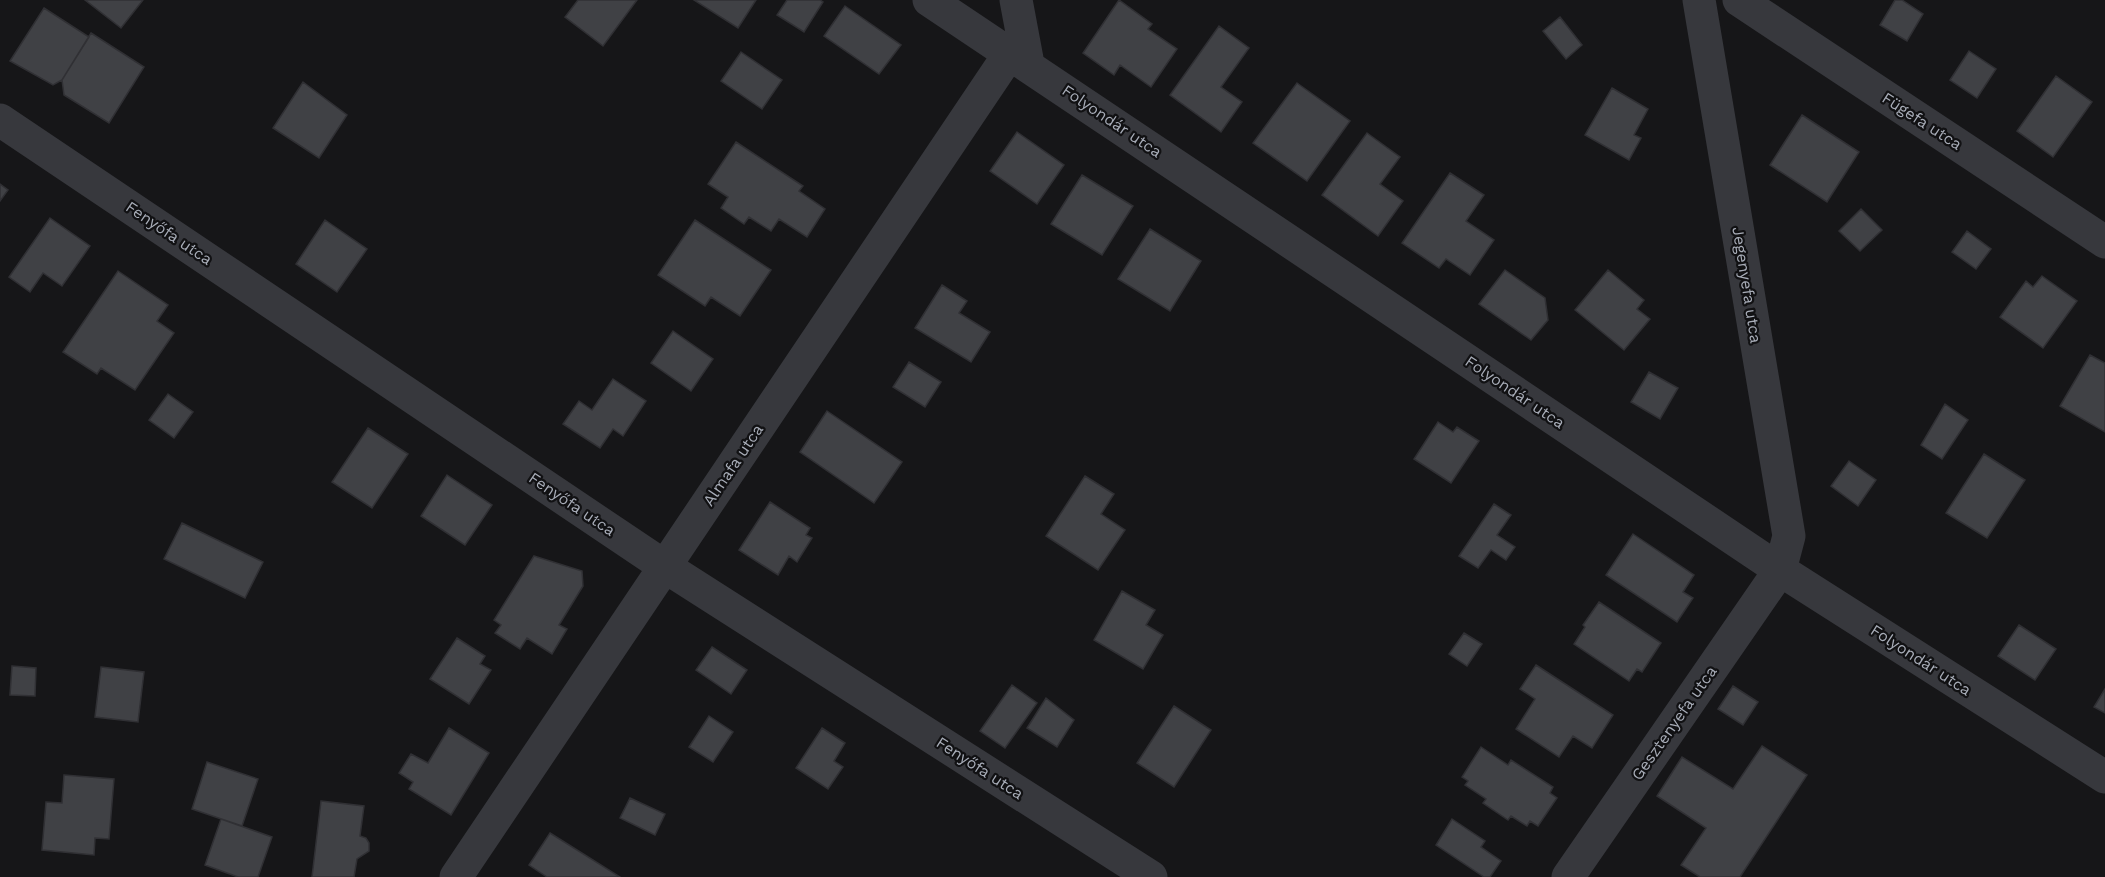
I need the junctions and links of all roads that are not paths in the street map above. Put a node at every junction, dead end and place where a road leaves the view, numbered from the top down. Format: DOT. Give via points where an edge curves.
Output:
graph roads {
  1 [pos="930,0"];
  2 [pos="1016,0"];
  3 [pos="1699,0"];
  4 [pos="1739,0"];
  5 [pos="1019,59"];
  6 [pos="0,120"];
  7 [pos="2105,242"];
  8 [pos="664,566"];
  9 [pos="1780,570"];
  10 [pos="2105,777"];
  11 [pos="456,877"];
  12 [pos="1151,877"];
  13 [pos="1568,877"];
  1 -- 5 [label="street, Folyondár utca"];
  2 -- 5 [label="street"];
  3 -- 9 [label="street, Jegenyefa utca" via="1789,536"];
  4 -- 7 [label="street, Fügefa utca"];
  5 -- 8 [label="street, Almafa utca"];
  5 -- 9 [label="street, Folyondár utca"];
  6 -- 8 [label="street, Fenyőfa utca"];
  8 -- 11 [label="street, Almafa utca"];
  8 -- 12 [label="street, Fenyőfa utca"];
  9 -- 10 [label="street, Folyondár utca"];
  9 -- 13 [label="street, Gesztenyefa utca"];
}
